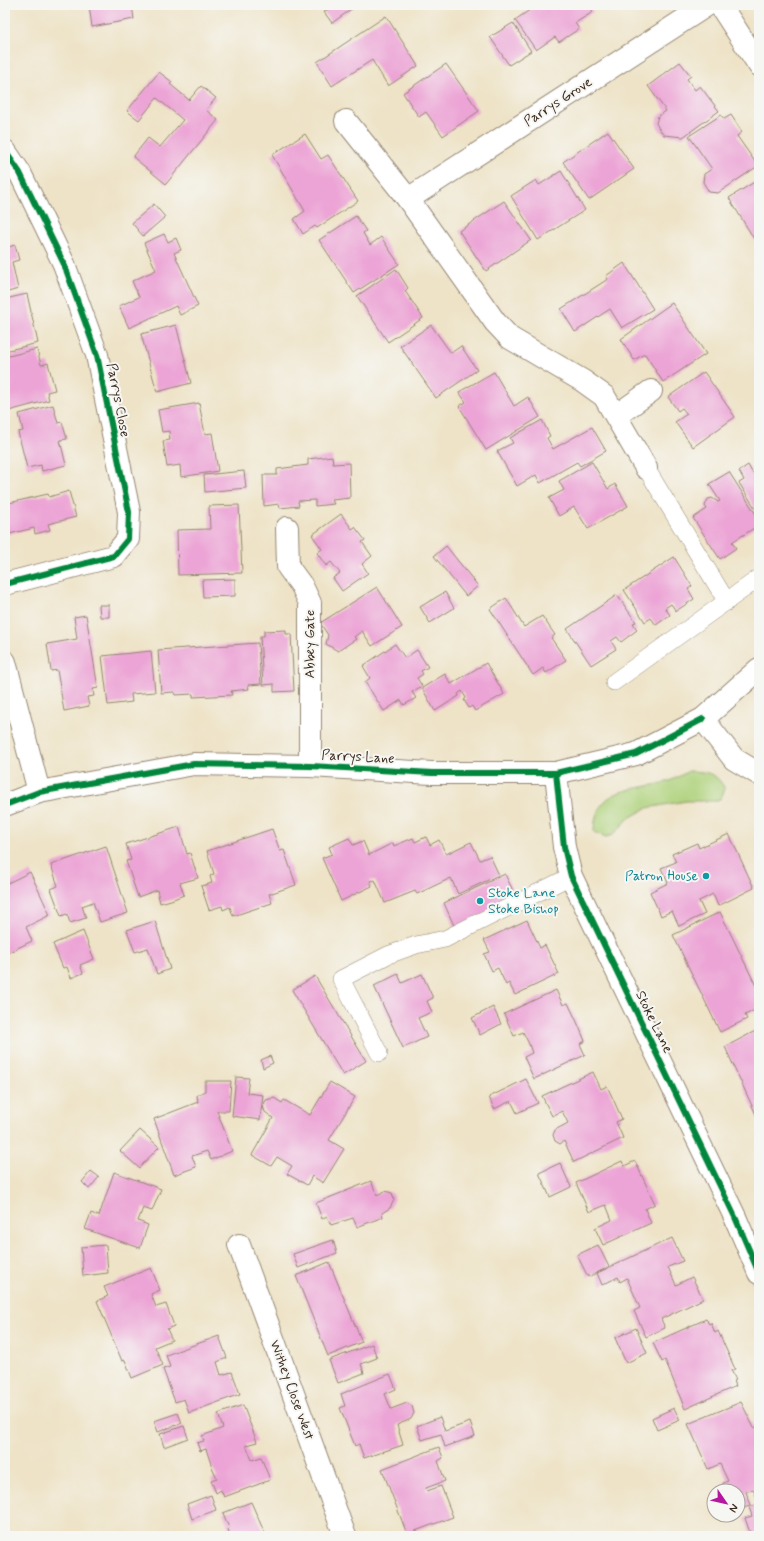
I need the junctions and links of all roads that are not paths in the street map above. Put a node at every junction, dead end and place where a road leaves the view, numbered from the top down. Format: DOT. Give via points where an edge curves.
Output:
graph roads {
  1 [pos="707,5"];
  2 [pos="720,5"];
  3 [pos="759,65"];
  4 [pos="346,121"];
  5 [pos="5,150"];
  6 [pos="408,199"];
  7 [pos="651,391"];
  8 [pos="617,415"];
  9 [pos="646,468"];
  10 [pos="287,528"];
  11 [pos="759,578"];
  12 [pos="5,584"];
  13 [pos="728,602"];
  14 [pos="5,662"];
  15 [pos="759,669"];
  16 [pos="614,682"];
  17 [pos="703,720"];
  18 [pos="310,766"];
  19 [pos="556,773"];
  20 [pos="759,774"];
  21 [pos="39,792"];
  22 [pos="5,805"];
  23 [pos="571,876"];
  24 [pos="379,1053"];
  25 [pos="239,1245"];
  26 [pos="759,1273"];
  27 [pos="345,1536"];
  1 -- 6 [label="street, Parrys Grove"];
  2 -- 3 [label="street"];
  4 -- 6 [label="street"];
  5 -- 12 [label="street, Parrys Close" via="20,173 64,264 97,355 129,512 128,539 114,556"];
  6 -- 8 [label="street" via="495,322 510,338 604,396"];
  7 -- 8 [label="street"];
  8 -- 9 [label="street"];
  9 -- 13 [label="lane"];
  10 -- 18 [label="street, Abbey Gate" via="288,567 302,586 310,603"];
  11 -- 13 [label="lane"];
  13 -- 16 [label="lane"];
  14 -- 21 [label="street"];
  15 -- 17 [label="street, Parrys Lane"];
  17 -- 19 [label="street, Parrys Lane" via="636,754"];
  17 -- 20 [label="street" via="734,759"];
  18 -- 19 [label="street, Parrys Lane" via="432,773"];
  18 -- 21 [label="street, Parrys Lane" via="194,764"];
  19 -- 23 [label="street, Stoke Lane" via="564,847"];
  21 -- 22 [label="street, Parrys Lane"];
  23 -- 24 [label="lane" via="445,939 416,945 388,955 341,979"];
  23 -- 26 [label="street, Stoke Lane" via="735,1217"];
  25 -- 27 [label="street, Withey Close West"];
}
